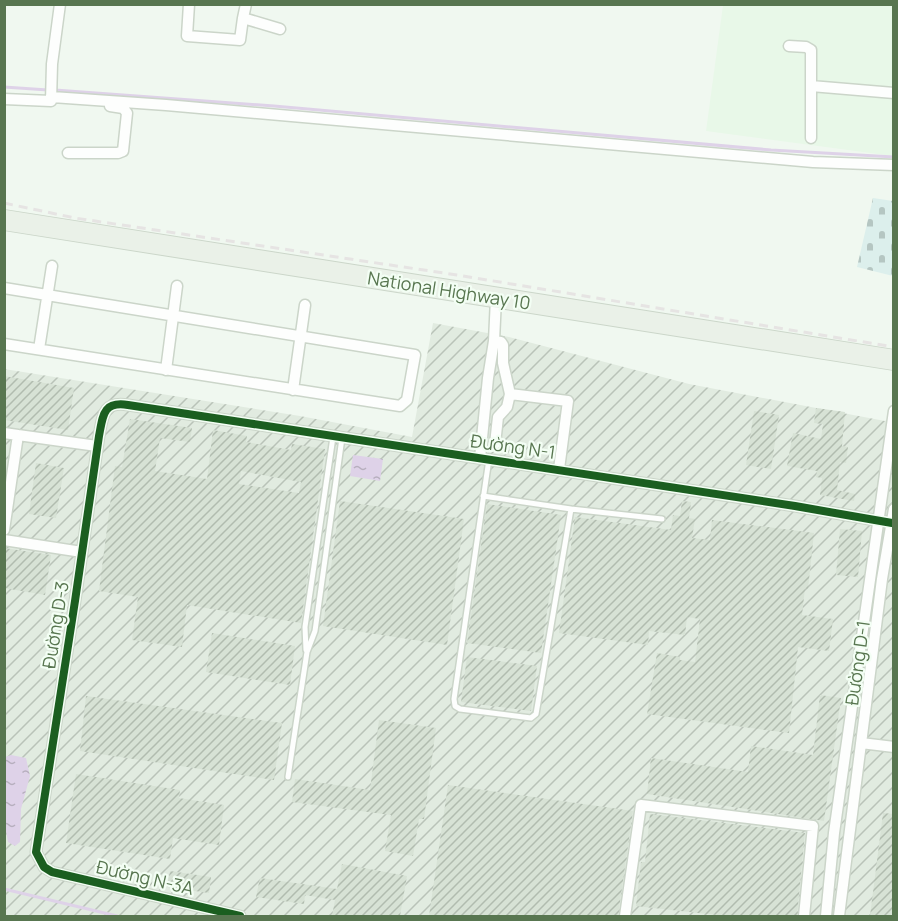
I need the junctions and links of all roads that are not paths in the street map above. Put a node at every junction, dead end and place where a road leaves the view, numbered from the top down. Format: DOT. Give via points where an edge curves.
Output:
graph roads {
  1 [pos="60,4"];
  2 [pos="189,4"];
  3 [pos="246,4"];
  4 [pos="243,18"];
  5 [pos="280,29"];
  6 [pos="789,46"];
  7 [pos="811,86"];
  8 [pos="894,93"];
  9 [pos="52,98"];
  10 [pos="4,99"];
  11 [pos="811,138"];
  12 [pos="68,153"];
  13 [pos="894,165"];
  14 [pos="4,220"];
  15 [pos="52,266"];
  16 [pos="177,286"];
  17 [pos="4,288"];
  18 [pos="47,294"];
  19 [pos="496,298"];
  20 [pos="305,305"];
  21 [pos="173,315"];
  22 [pos="300,336"];
  23 [pos="494,342"];
  24 [pos="4,344"];
  25 [pos="39,350"];
  26 [pos="894,360"];
  27 [pos="166,370"];
  28 [pos="293,390"];
  29 [pos="510,393"];
  30 [pos="128,405"];
  31 [pos="894,411"];
  32 [pos="4,433"];
  33 [pos="18,435"];
  34 [pos="337,437"];
  35 [pos="495,444"];
  36 [pos="97,446"];
  37 [pos="891,449"];
  38 [pos="485,458"];
  39 [pos="559,469"];
  40 [pos="483,496"];
  41 [pos="571,509"];
  42 [pos="894,509"];
  43 [pos="662,519"];
  44 [pos="877,520"];
  45 [pos="892,523"];
  46 [pos="4,530"];
  47 [pos="4,540"];
  48 [pos="82,552"];
  49 [pos="882,579"];
  50 [pos="894,581"];
  51 [pos="306,652"];
  52 [pos="861,743"];
  53 [pos="894,747"];
  54 [pos="288,777"];
  55 [pos="44,867"];
  56 [pos="240,916"];
  57 [pos="625,916"];
  58 [pos="804,916"];
  59 [pos="826,916"];
  60 [pos="839,916"];
  1 -- 9 [label="street"];
  2 -- 4 [label="street" via="187,36 240,40"];
  3 -- 4 [label="street"];
  4 -- 5 [label="street"];
  6 -- 7 [label="street" via="811,50"];
  7 -- 8 [label="street"];
  7 -- 11 [label="street"];
  9 -- 10 [label="street"];
  9 -- 12 [label="street" via="119,107 127,113 121,153"];
  9 -- 13 [label="street" via="186,106 813,162"];
  14 -- 19 [label="highway, National Highway 10"];
  15 -- 18 [label="street"];
  16 -- 21 [label="street"];
  17 -- 18 [label="street"];
  18 -- 21 [label="street"];
  18 -- 25 [label="street"];
  19 -- 23 [label="street"];
  19 -- 26 [label="highway, National Highway 10"];
  20 -- 22 [label="street"];
  21 -- 22 [label="street"];
  21 -- 27 [label="street"];
  22 -- 28 [label="street"];
  22 -- 28 [label="street" via="415,355 407,400 402,406"];
  23 -- 29 [label="street" via="503,345"];
  23 -- 38 [label="street" via="488,378"];
  24 -- 25 [label="street"];
  25 -- 27 [label="street"];
  27 -- 28 [label="street"];
  29 -- 35 [label="street" via="507,407 498,417"];
  29 -- 39 [label="street" via="568,401"];
  30 -- 34 [label="street, Đường N-1"];
  30 -- 36 [label="street, Đường D-3" via="112,405 105,410"];
  31 -- 37 [label="street, Đường D-1"];
  32 -- 33 [label="street"];
  33 -- 36 [label="street"];
  33 -- 46 [label="street"];
  34 -- 38 [label="street, Đường N-1"];
  34 -- 51 [label="lane" via="304,627"];
  34 -- 51 [label="lane" via="315,631"];
  36 -- 48 [label="street, Đường D-3"];
  37 -- 44 [label="street, Đường D-1"];
  38 -- 39 [label="street, Đường N-1"];
  38 -- 40 [label="lane"];
  39 -- 44 [label="street, Đường N-1"];
  40 -- 41 [label="lane"];
  40 -- 41 [label="lane" via="454,699 460,709 531,718 536,714"];
  41 -- 43 [label="lane"];
  42 -- 45 [label="street, Đường D-1"];
  44 -- 45 [label="street, Đường N-1"];
  44 -- 59 [label="street, Đường D-1"];
  45 -- 49 [label="street, Đường D-1"];
  47 -- 48 [label="street"];
  48 -- 55 [label="street, Đường D-3" via="36,852"];
  49 -- 50 [label="street"];
  49 -- 52 [label="street, Đường D-1"];
  51 -- 54 [label="lane"];
  52 -- 53 [label="street"];
  52 -- 60 [label="street, Đường D-1"];
  55 -- 56 [label="street, Đường N-3A"];
  57 -- 58 [label="street" via="641,806 813,826"];
}
